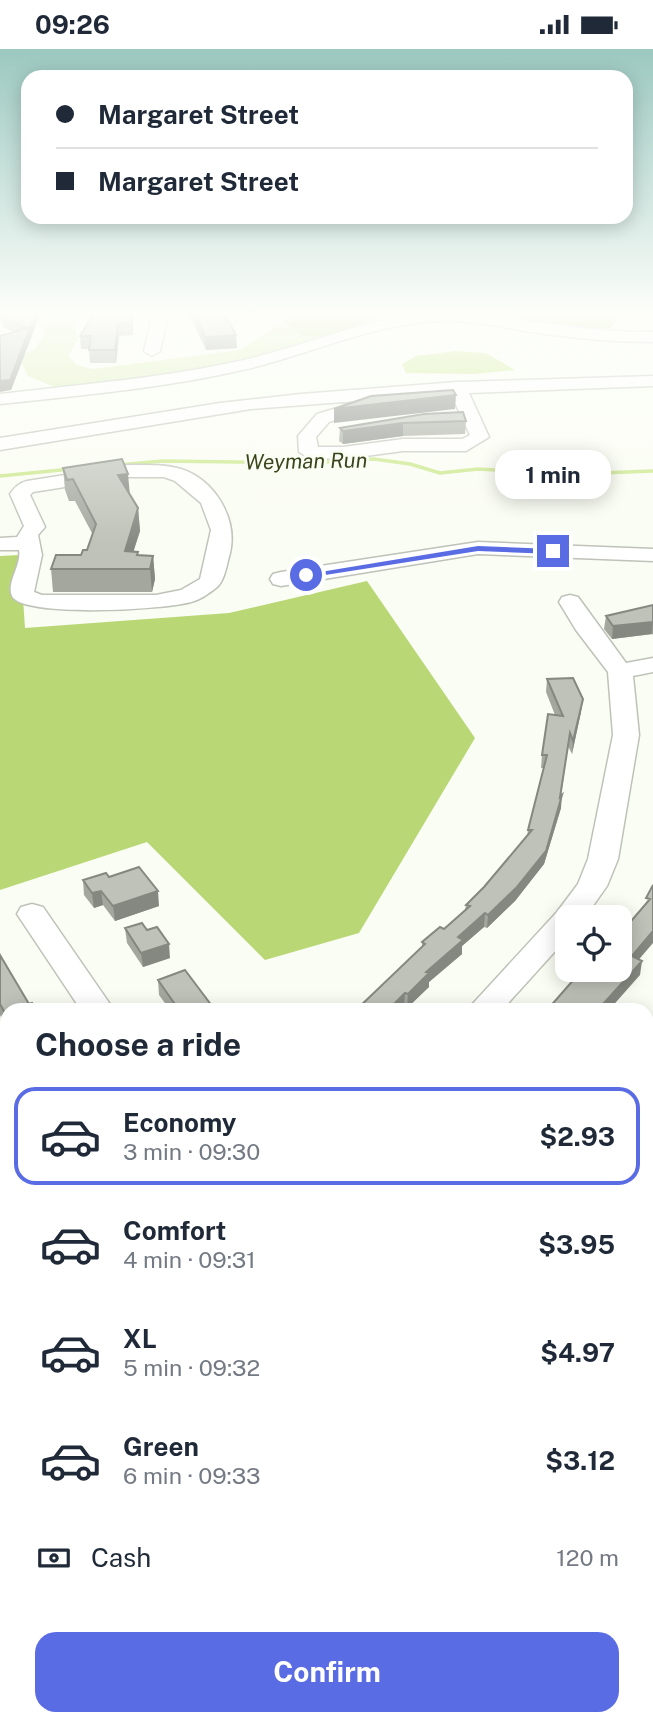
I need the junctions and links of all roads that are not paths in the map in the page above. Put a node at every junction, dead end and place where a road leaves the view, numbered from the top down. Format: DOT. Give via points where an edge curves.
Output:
graph roads {
  1 [pos="73,390"];
  2 [pos="504,390"];
  3 [pos="459,393"];
  4 [pos="0,399"];
  5 [pos="470,416"];
  6 [pos="447,417"];
  7 [pos="314,429"];
  8 [pos="337,433"];
  9 [pos="0,444"];
  10 [pos="0,536"];
  11 [pos="28,539"];
  12 [pos="0,544"];
  13 [pos="653,555"];
  14 [pos="281,579"];
  15 [pos="570,602"];
  16 [pos="653,665"];
  17 [pos="620,671"];
  18 [pos="578,905"];
  19 [pos="32,914"];
  20 [pos="555,932"];
  21 [pos="93,1003"];
  22 [pos="489,1003"];
  1 -- 4 [label="street"];
  2 -- 3 [label="street"];
  3 -- 5 [label="street"];
  3 -- 7 [label="street" via="349,407 323,418"];
  3 -- 9 [label="street" via="249,404"];
  5 -- 6 [label="street"];
  5 -- 7 [label="street" via="480,437 466,445 309,452 307,436"];
  7 -- 8 [label="street"];
  10 -- 11 [label="street"];
  11 -- 11 [label="street" via="35,527 20,494 27,487 128,471 182,474 200,488 217,512 222,530 210,582 188,596 156,602 39,602 23,595 31,555"];
  11 -- 12 [label="street"];
  13 -- 14 [label="street" via="478,548"];
  15 -- 17 [label="street"];
  16 -- 17 [label="street"];
  17 -- 18 [label="street" via="626,735 603,859"];
  19 -- 21 [label="street"];
  20 -- 22 [label="street"];
}
